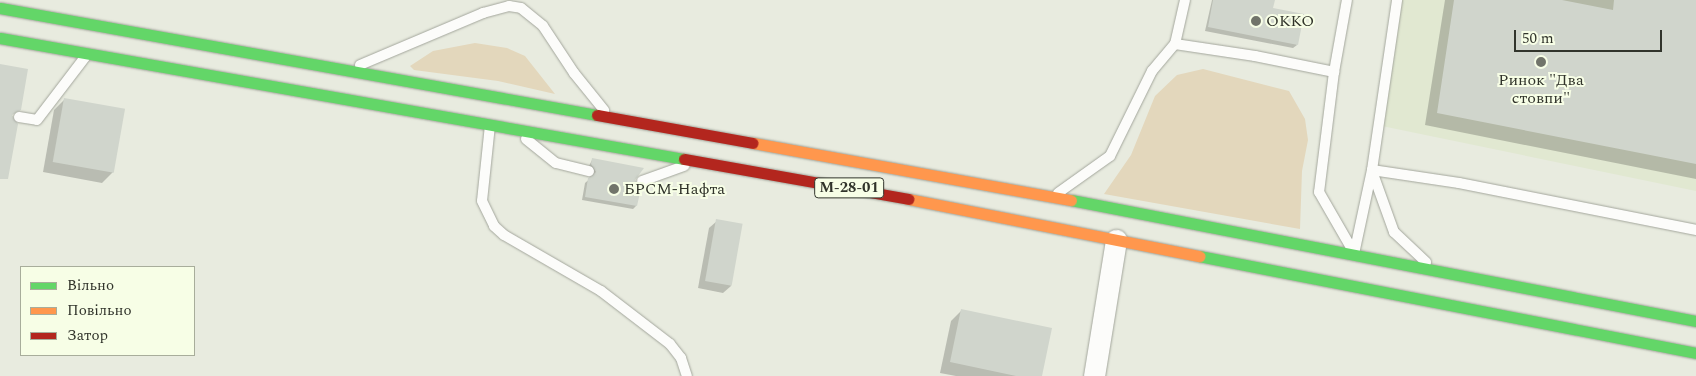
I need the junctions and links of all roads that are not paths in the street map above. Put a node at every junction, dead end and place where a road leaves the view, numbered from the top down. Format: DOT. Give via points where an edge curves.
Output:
graph roads {
  1 [pos="1185,0"];
  2 [pos="1347,0"];
  3 [pos="1397,0"];
  4 [pos="522,4"];
  5 [pos="0,8"];
  6 [pos="0,38"];
  7 [pos="1175,44"];
  8 [pos="86,55"];
  9 [pos="348,70"];
  10 [pos="1334,72"];
  11 [pos="609,116"];
  12 [pos="19,117"];
  13 [pos="490,125"];
  14 [pos="514,128"];
  15 [pos="696,161"];
  16 [pos="1372,170"];
  17 [pos="589,172"];
  18 [pos="642,181"];
  19 [pos="1053,197"];
  20 [pos="1696,230"];
  21 [pos="1116,240"];
  22 [pos="1354,254"];
  23 [pos="1434,270"];
  24 [pos="1696,321"];
  25 [pos="1696,353"];
  26 [pos="687,376"];
  27 [pos="1094,376"];
  1 -- 7 [label="lane"];
  2 -- 10 [label="lane"];
  3 -- 16 [label="lane"];
  4 -- 9 [label="lane" via="483,13"];
  4 -- 11 [label="lane" via="543,26 574,73"];
  5 -- 9 [label="highway, М-28-01"];
  6 -- 8 [label="highway, М-28-01"];
  7 -- 10 [label="lane"];
  7 -- 19 [label="lane" via="1152,70 1110,156"];
  8 -- 12 [label="lane" via="37,120"];
  8 -- 13 [label="highway, М-28-01"];
  9 -- 11 [label="highway, М-28-01"];
  10 -- 22 [label="lane" via="1318,192"];
  11 -- 19 [label="highway, М-28-01"];
  13 -- 14 [label="highway, М-28-01"];
  13 -- 26 [label="lane" via="482,201 494,226 504,235 601,291 670,344 681,358"];
  14 -- 15 [label="highway, М-28-01"];
  14 -- 17 [label="lane" via="556,164"];
  15 -- 18 [label="lane"];
  15 -- 21 [label="highway, М-28-01"];
  16 -- 20 [label="lane" via="1459,183"];
  16 -- 22 [label="lane"];
  16 -- 23 [label="lane" via="1394,232"];
  19 -- 22 [label="highway, М-28-01"];
  21 -- 25 [label="highway, М-28-01"];
  21 -- 27 [label="street"];
  22 -- 23 [label="highway, М-28-01"];
  23 -- 24 [label="highway, М-28-01"];
}
